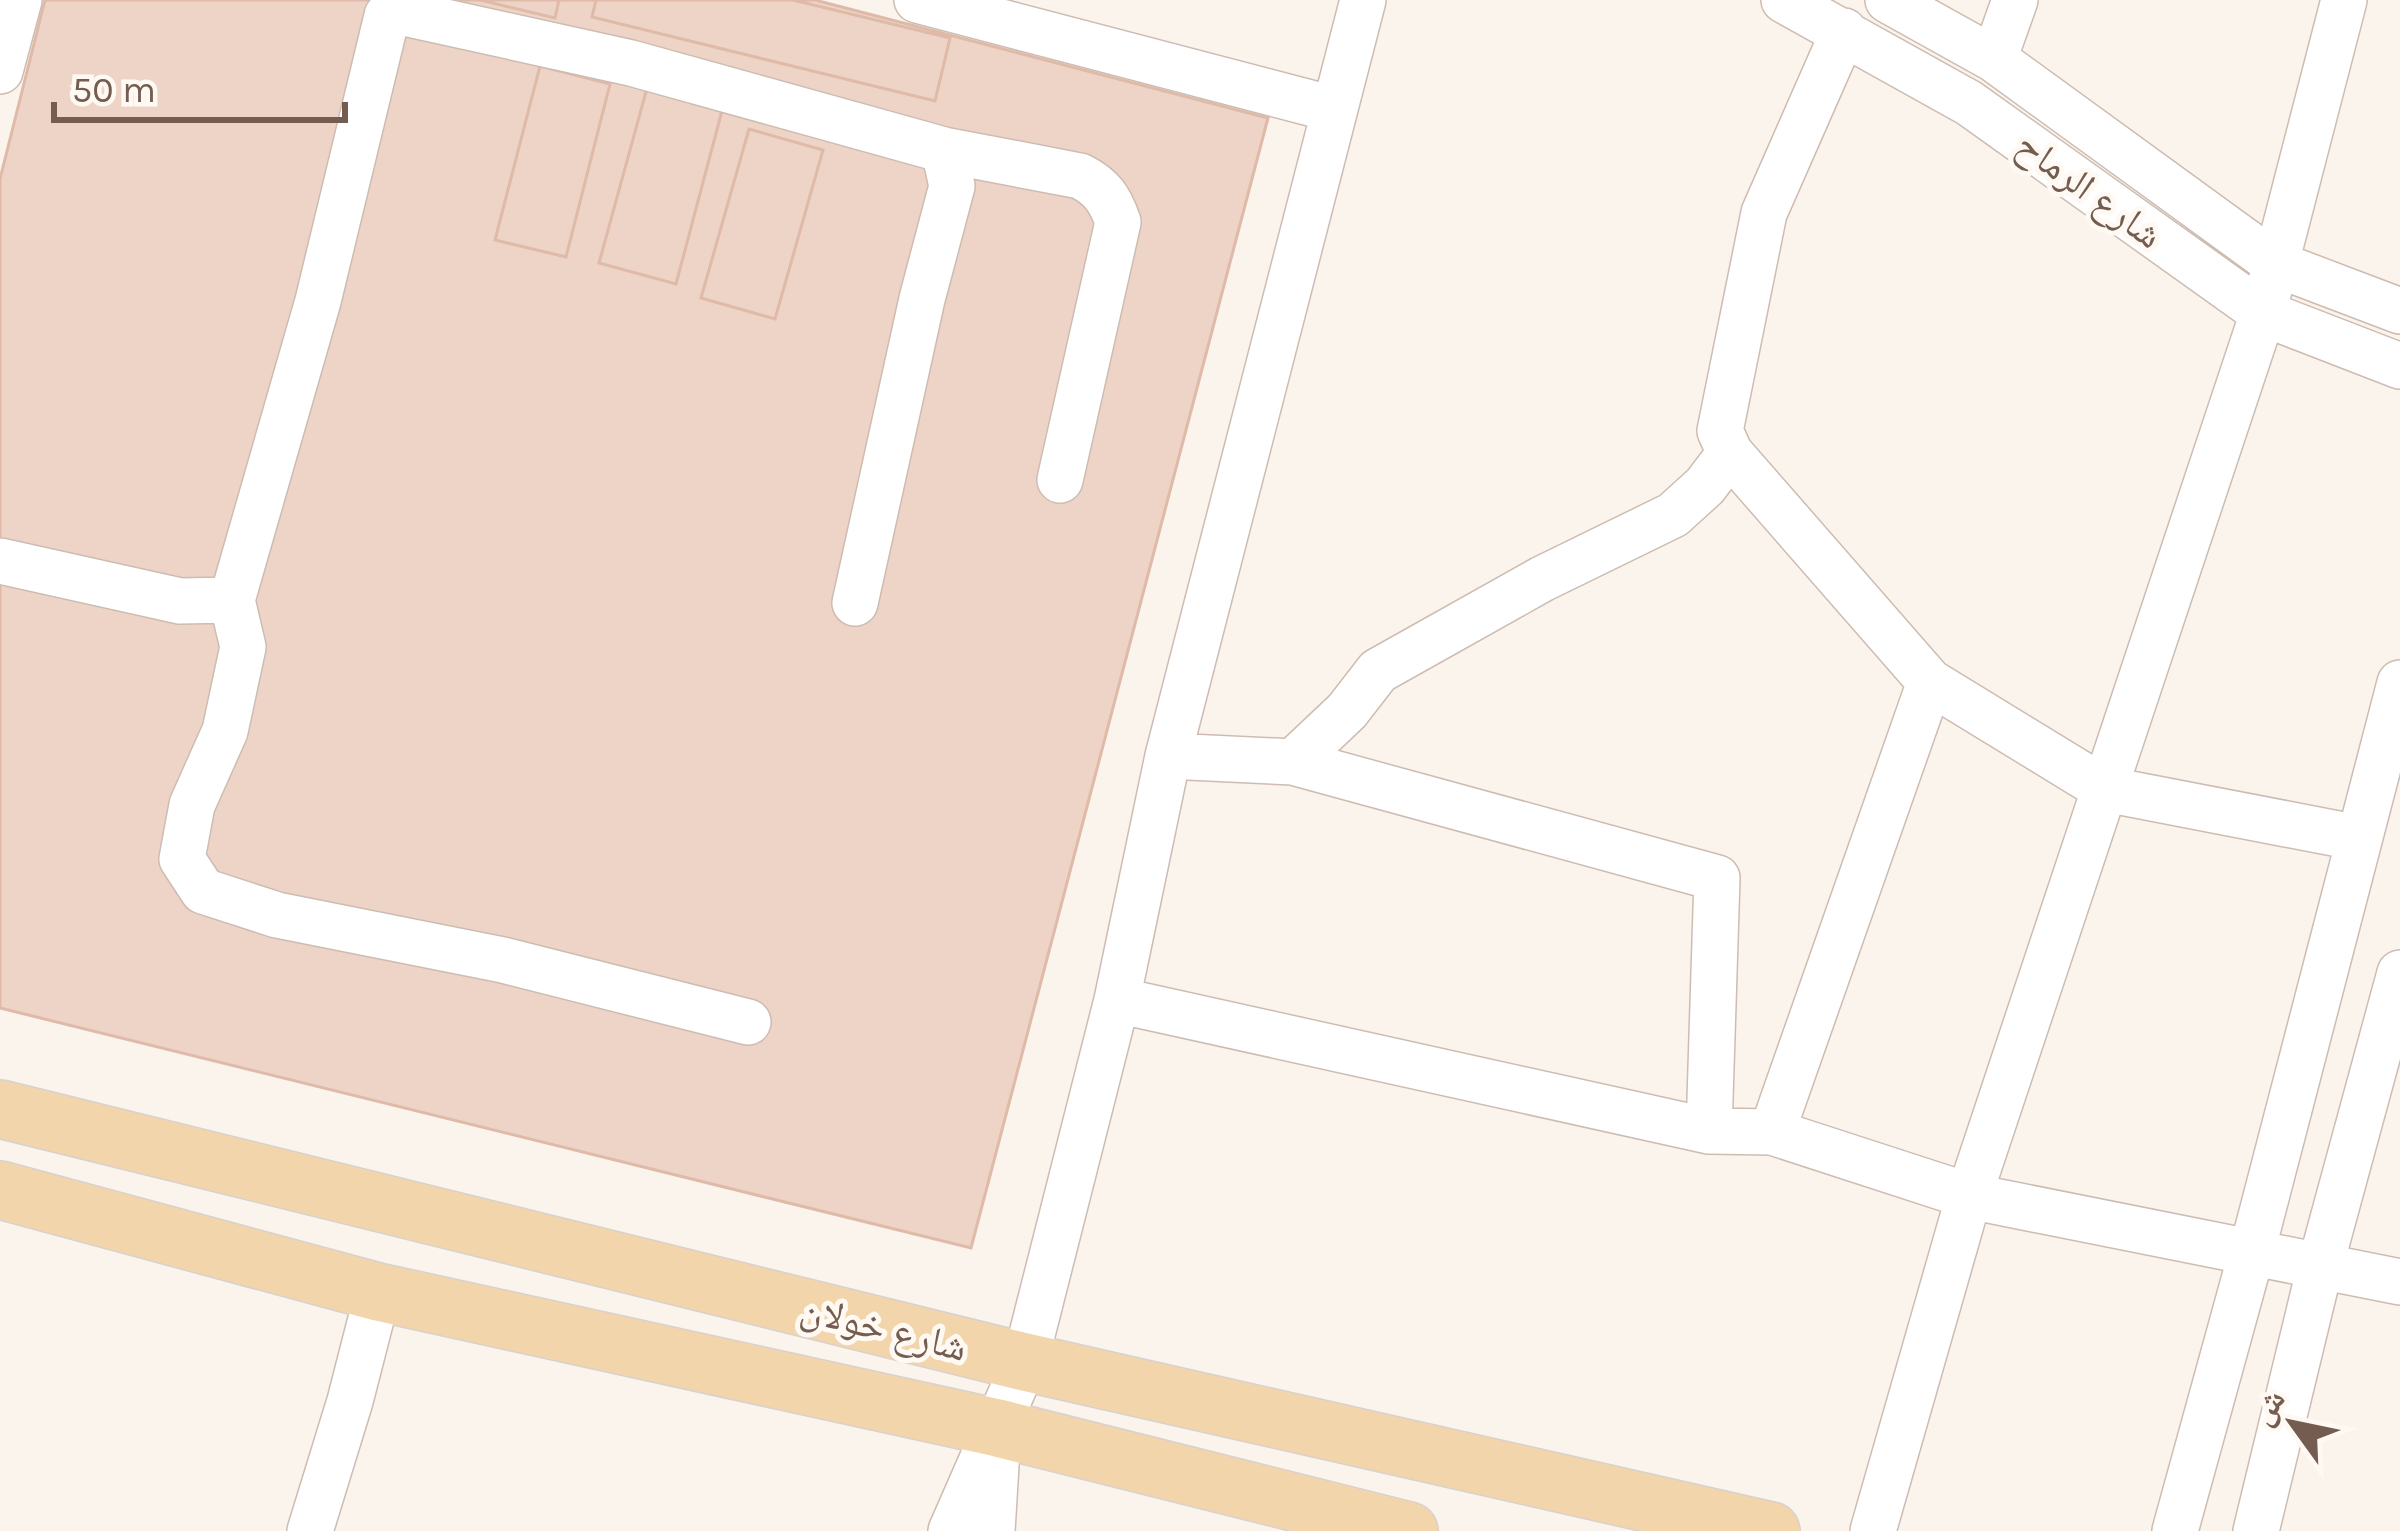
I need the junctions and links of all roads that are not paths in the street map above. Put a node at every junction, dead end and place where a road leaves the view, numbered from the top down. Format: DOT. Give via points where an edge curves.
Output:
graph roads {
  1 [pos="19,0"];
  2 [pos="917,0"];
  3 [pos="1363,0"];
  4 [pos="1784,0"];
  5 [pos="1888,0"];
  6 [pos="2015,0"];
  7 [pos="2344,0"];
  8 [pos="1844,31"];
  9 [pos="1994,59"];
  10 [pos="0,70"];
  11 [pos="1334,110"];
  12 [pos="944,150"];
  13 [pos="2276,264"];
  14 [pos="2400,311"];
  15 [pos="2263,314"];
  16 [pos="2400,366"];
  17 [pos="1730,453"];
  18 [pos="1060,480"];
  19 [pos="0,561"];
  20 [pos="232,600"];
  21 [pos="855,603"];
  22 [pos="1930,682"];
  23 [pos="2400,683"];
  24 [pos="1168,757"];
  25 [pos="1293,762"];
  26 [pos="2105,789"];
  27 [pos="2360,838"];
  28 [pos="2400,973"];
  29 [pos="1117,1000"];
  30 [pos="748,1022"];
  31 [pos="0,1109"];
  32 [pos="1709,1130"];
  33 [pos="1772,1132"];
  34 [pos="0,1190"];
  35 [pos="1970,1196"];
  36 [pos="2251,1255"];
  37 [pos="2320,1267"];
  38 [pos="2400,1282"];
  39 [pos="378,1292"];
  40 [pos="1025,1362"];
  41 [pos="998,1428"];
  42 [pos="310,1531"];
  43 [pos="951,1531"];
  44 [pos="992,1531"];
  45 [pos="1409,1531"];
  46 [pos="1771,1531"];
  47 [pos="1873,1531"];
  48 [pos="2175,1531"];
  49 [pos="2256,1531"];
  1 -- 10 [label="street"];
  2 -- 11 [label="street"];
  3 -- 11 [label="street"];
  4 -- 8 [label="street, شارع الرماح"];
  5 -- 9 [label="street, شارع الرماح"];
  6 -- 9 [label="street"];
  7 -- 13 [label="street"];
  8 -- 15 [label="street, شارع الرماح" via="1969,103"];
  8 -- 17 [label="street" via="1764,213 1720,430"];
  9 -- 13 [label="street, شارع الرماح"];
  11 -- 24 [label="street"];
  12 -- 18 [label="street" via="1080,176 1111,200 1118,222"];
  12 -- 20 [label="street" via="631,63 400,11 387,16 318,301"];
  12 -- 21 [label="street" via="952,186"];
  13 -- 14 [label="street, شارع الرماح"];
  13 -- 15 [label="street"];
  15 -- 16 [label="street, شارع الرماح"];
  15 -- 26 [label="street"];
  17 -- 22 [label="street"];
  17 -- 25 [label="street" via="1673,515 1378,671"];
  19 -- 20 [label="street" via="180,601"];
  20 -- 30 [label="street" via="243,647 182,860 203,891 277,915 503,960"];
  22 -- 26 [label="street"];
  22 -- 33 [label="street"];
  23 -- 27 [label="street"];
  24 -- 25 [label="street"];
  24 -- 29 [label="street"];
  25 -- 32 [label="street" via="1717,878"];
  26 -- 27 [label="street"];
  26 -- 35 [label="street"];
  27 -- 36 [label="street"];
  28 -- 37 [label="street"];
  29 -- 32 [label="street"];
  29 -- 40 [label="street"];
  31 -- 40 [label="main road, شارع خولان"];
  32 -- 33 [label="street"];
  33 -- 35 [label="street"];
  34 -- 39 [label="main road, شارع خولان"];
  35 -- 36 [label="street"];
  35 -- 47 [label="street"];
  36 -- 37 [label="street"];
  36 -- 48 [label="street"];
  37 -- 38 [label="street"];
  37 -- 49 [label="street"];
  39 -- 41 [label="main road, شارع خولان"];
  39 -- 42 [label="street"];
  40 -- 41 [label="street"];
  40 -- 46 [label="main road, شارع خولان"];
  41 -- 43 [label="street"];
  41 -- 44 [label="street"];
  41 -- 45 [label="main road, شارع خولان"];
}
